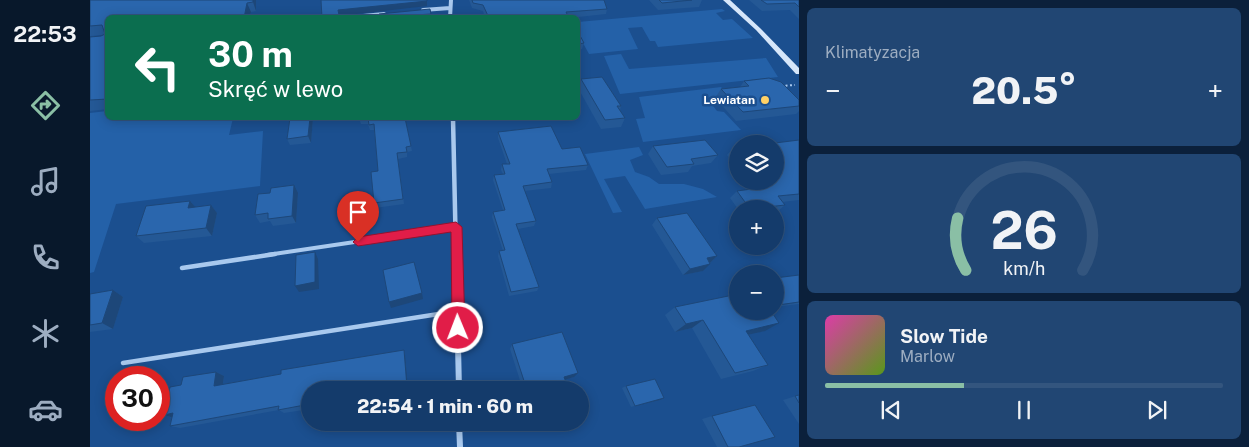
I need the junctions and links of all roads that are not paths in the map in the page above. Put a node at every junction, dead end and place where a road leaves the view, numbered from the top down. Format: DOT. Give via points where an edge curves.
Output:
graph roads {
  1 [pos="450,0"];
  2 [pos="726,0"];
  3 [pos="450,8"];
  4 [pos="418,10"];
  5 [pos="390,13"];
  6 [pos="371,15"];
  7 [pos="450,15"];
  8 [pos="799,72"];
  9 [pos="453,120"];
  10 [pos="456,227"];
  11 [pos="182,268"];
  12 [pos="458,311"];
  13 [pos="123,363"];
  14 [pos="459,381"];
  15 [pos="459,431"];
  16 [pos="460,447"];
  1 -- 3 [label="street"];
  2 -- 8 [label="street" via="758,28"];
  3 -- 4 [label="street"];
  3 -- 7 [label="street"];
  5 -- 6 [label="street"];
  9 -- 10 [label="street"];
  10 -- 11 [label="lane"];
  10 -- 12 [label="street"];
  12 -- 13 [label="lane"];
  12 -- 14 [label="street"];
  15 -- 16 [label="street"];
}
